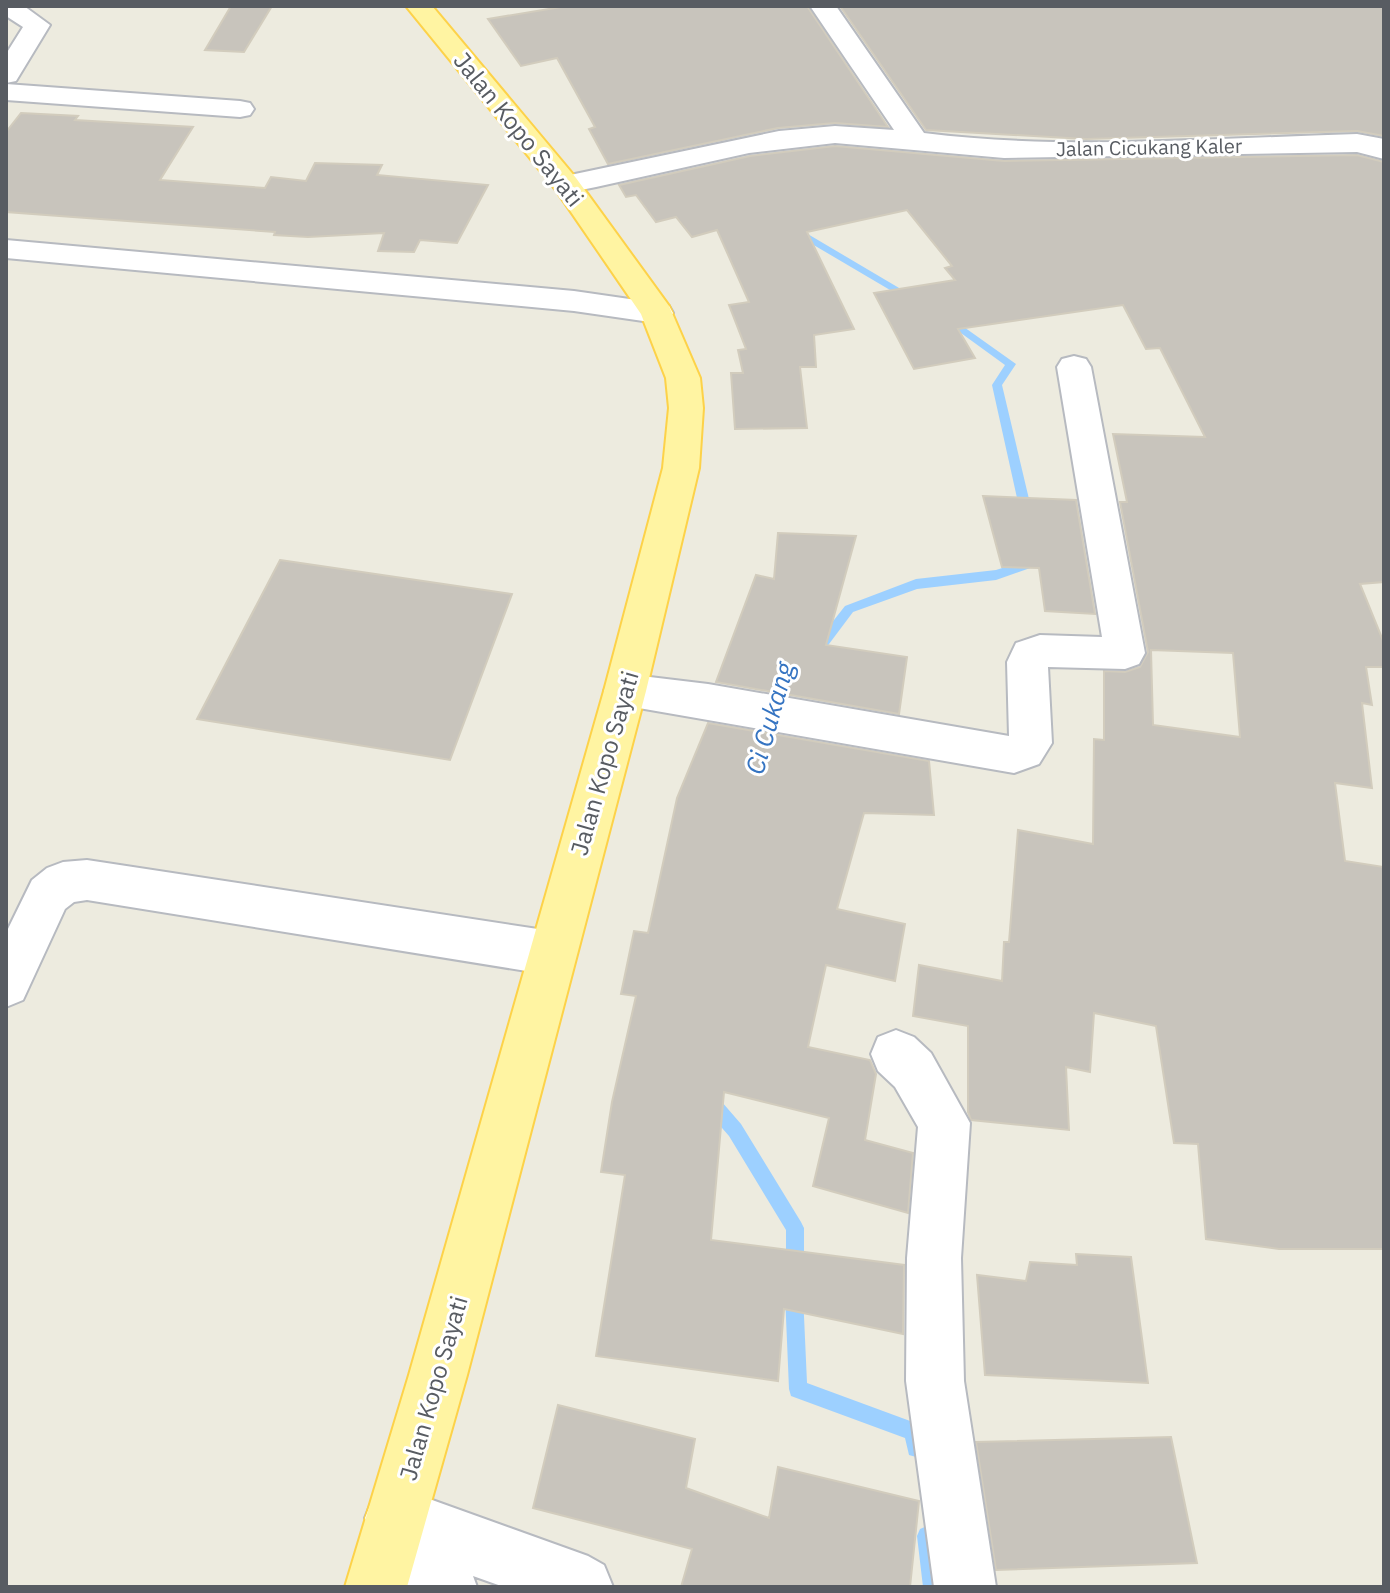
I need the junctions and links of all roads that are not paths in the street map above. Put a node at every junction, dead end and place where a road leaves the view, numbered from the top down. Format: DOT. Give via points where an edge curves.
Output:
graph roads {
  1 [pos="7,6"];
  2 [pos="419,6"];
  3 [pos="823,6"];
  4 [pos="6,75"];
  5 [pos="6,92"];
  6 [pos="240,109"];
  7 [pos="914,139"];
  8 [pos="1384,150"];
  9 [pos="566,184"];
  10 [pos="6,249"];
  11 [pos="657,313"];
  12 [pos="1074,367"];
  13 [pos="625,691"];
  14 [pos="551,953"];
  15 [pos="6,984"];
  16 [pos="896,1054"];
  17 [pos="385,1557"];
  18 [pos="446,1587"];
  19 [pos="582,1587"];
  20 [pos="965,1587"];
  1 -- 4 [label="street" via="37,25"];
  2 -- 9 [label="main road, Jalan Kopo Sayati"];
  3 -- 7 [label="street"];
  5 -- 6 [label="street"];
  7 -- 8 [label="street, Jalan Cicukang Kaler" via="1003,149 1357,143"];
  7 -- 9 [label="street, Jalan Cicukang Kaler" via="838,135 756,145"];
  9 -- 11 [label="main road, Jalan Kopo Sayati"];
  10 -- 11 [label="street"];
  11 -- 13 [label="main road, Jalan Kopo Sayati" via="683,378 681,468"];
  12 -- 13 [label="street" via="1124,654 1030,654 1031,743 1024,751 1014,755"];
  13 -- 14 [label="main road, Jalan Kopo Sayati"];
  14 -- 15 [label="street" via="87,880 63,882 48,895"];
  14 -- 17 [label="main road, Jalan Kopo Sayati"];
  16 -- 20 [label="street" via="913,1070 944,1123 934,1258 935,1381"];
  17 -- 18 [label="street"];
  17 -- 19 [label="street" via="566,1578"];
}
